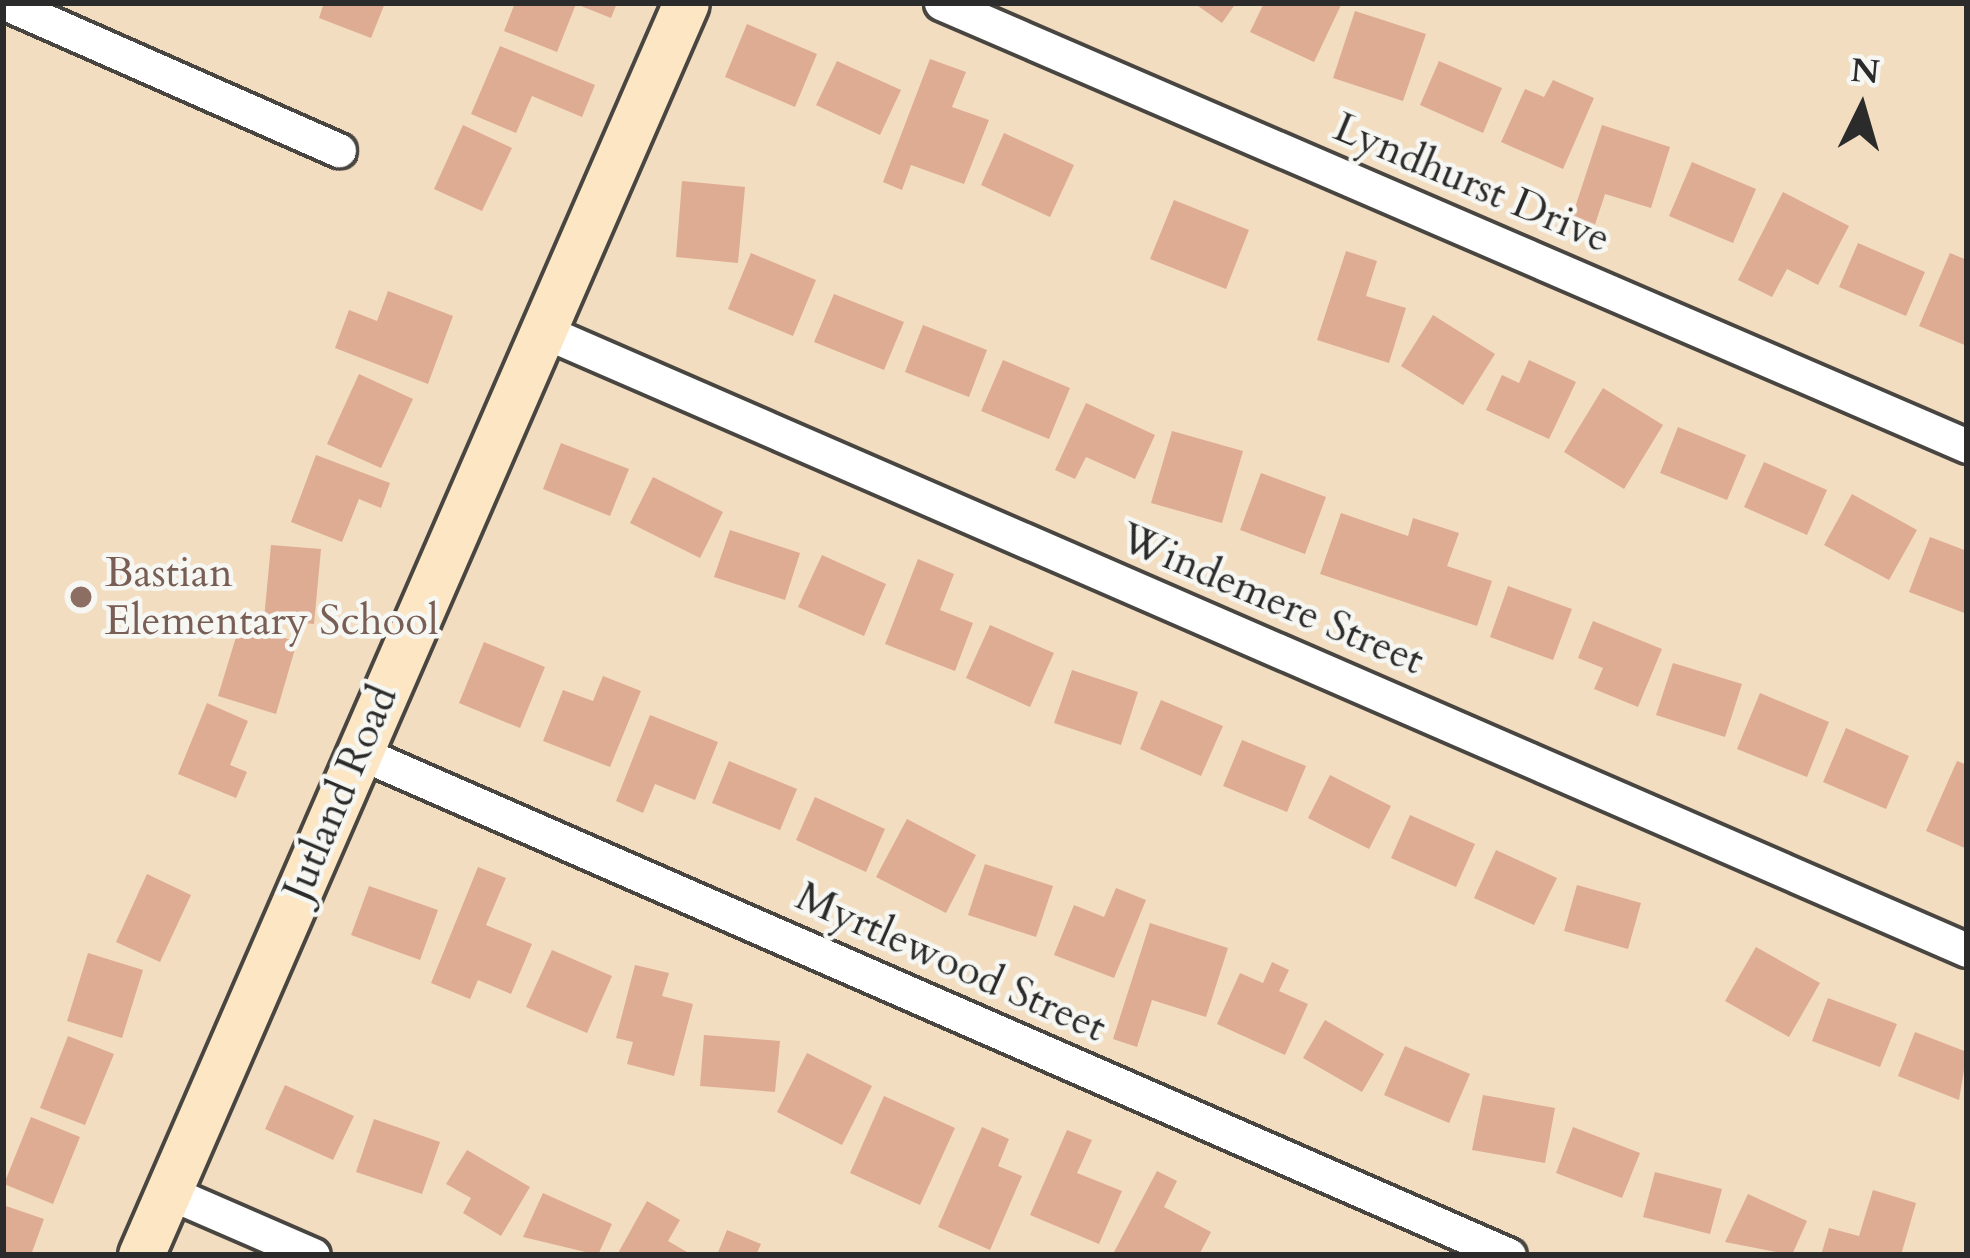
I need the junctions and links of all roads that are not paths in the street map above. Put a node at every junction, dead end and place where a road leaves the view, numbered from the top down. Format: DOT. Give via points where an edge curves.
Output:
graph roads {
  1 [pos="5,3"];
  2 [pos="686,3"];
  3 [pos="941,3"];
  4 [pos="339,150"];
  5 [pos="541,330"];
  6 [pos="1967,446"];
  7 [pos="358,752"];
  8 [pos="1967,950"];
  9 [pos="168,1192"];
  10 [pos="141,1255"];
  11 [pos="313,1255"];
  12 [pos="1509,1255"];
  1 -- 4 [label="street"];
  2 -- 5 [label="street, Jutland Road"];
  3 -- 6 [label="street, Lyndhurst Drive"];
  5 -- 7 [label="street, Jutland Road"];
  5 -- 8 [label="street, Windemere Street"];
  7 -- 9 [label="street, Jutland Road"];
  7 -- 12 [label="street, Myrtlewood Street"];
  9 -- 10 [label="street, Jutland Road"];
  9 -- 11 [label="street"];
}
